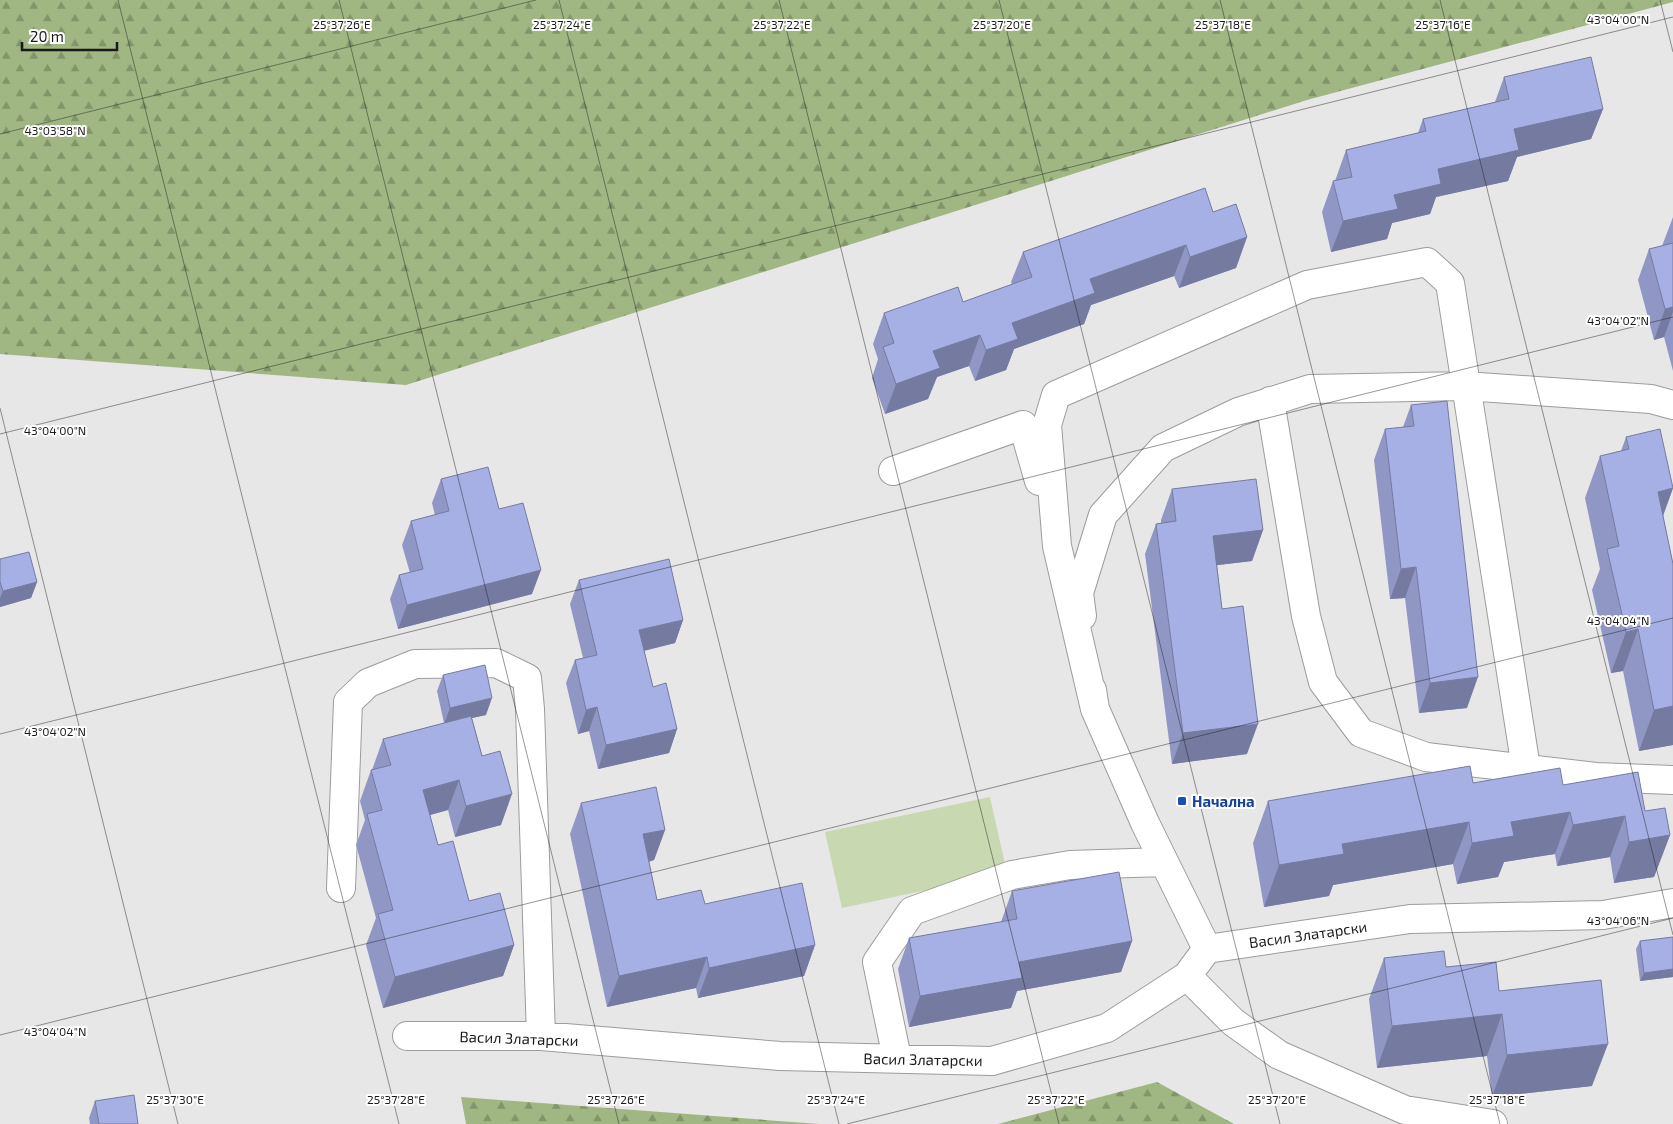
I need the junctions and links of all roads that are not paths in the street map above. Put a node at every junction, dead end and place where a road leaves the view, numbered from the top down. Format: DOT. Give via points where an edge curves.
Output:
graph roads {
  1 [pos="1466,386"];
  2 [pos="1270,401"];
  3 [pos="1673,405"];
  4 [pos="893,470"];
  5 [pos="1057,546"];
  6 [pos="1095,709"];
  7 [pos="1526,768"];
  8 [pos="1673,780"];
  9 [pos="1164,862"];
  10 [pos="341,888"];
  11 [pos="1673,903"];
  12 [pos="1207,948"];
  13 [pos="1187,976"];
  14 [pos="407,1036"];
  15 [pos="541,1036"];
  16 [pos="897,1058"];
  17 [pos="1493,1124"];
  1 -- 2 [label="street" via="1310,389"];
  1 -- 3 [label="street" via="1652,399"];
  1 -- 5 [label="street" via="1450,283 1427,262 1307,285 1056,395 1047,425"];
  1 -- 7 [label="street"];
  2 -- 6 [label="street" via="1238,412 1163,448 1103,516 1079,593"];
  2 -- 7 [label="street" via="1306,616 1323,682 1361,733 1426,757"];
  4 -- 5 [label="street" via="1023,425"];
  5 -- 6 [label="street"];
  6 -- 9 [label="street"];
  7 -- 8 [label="street" via="1596,777"];
  9 -- 12 [label="street"];
  9 -- 16 [label="street" via="1070,865 1012,875 912,912 877,962"];
  10 -- 15 [label="street" via="348,702 368,683 415,664 496,662 527,678"];
  11 -- 12 [label="street, Васил Златарски" via="1603,915 1410,919"];
  12 -- 13 [label="street, Васил Златарски"];
  13 -- 16 [label="street, Васил Златарски" via="1107,1028 992,1061"];
  13 -- 17 [label="street" via="1233,1022 1279,1055 1405,1110"];
  14 -- 15 [label="street, Васил Златарски"];
  15 -- 16 [label="street, Васил Златарски" via="780,1056"];
}
